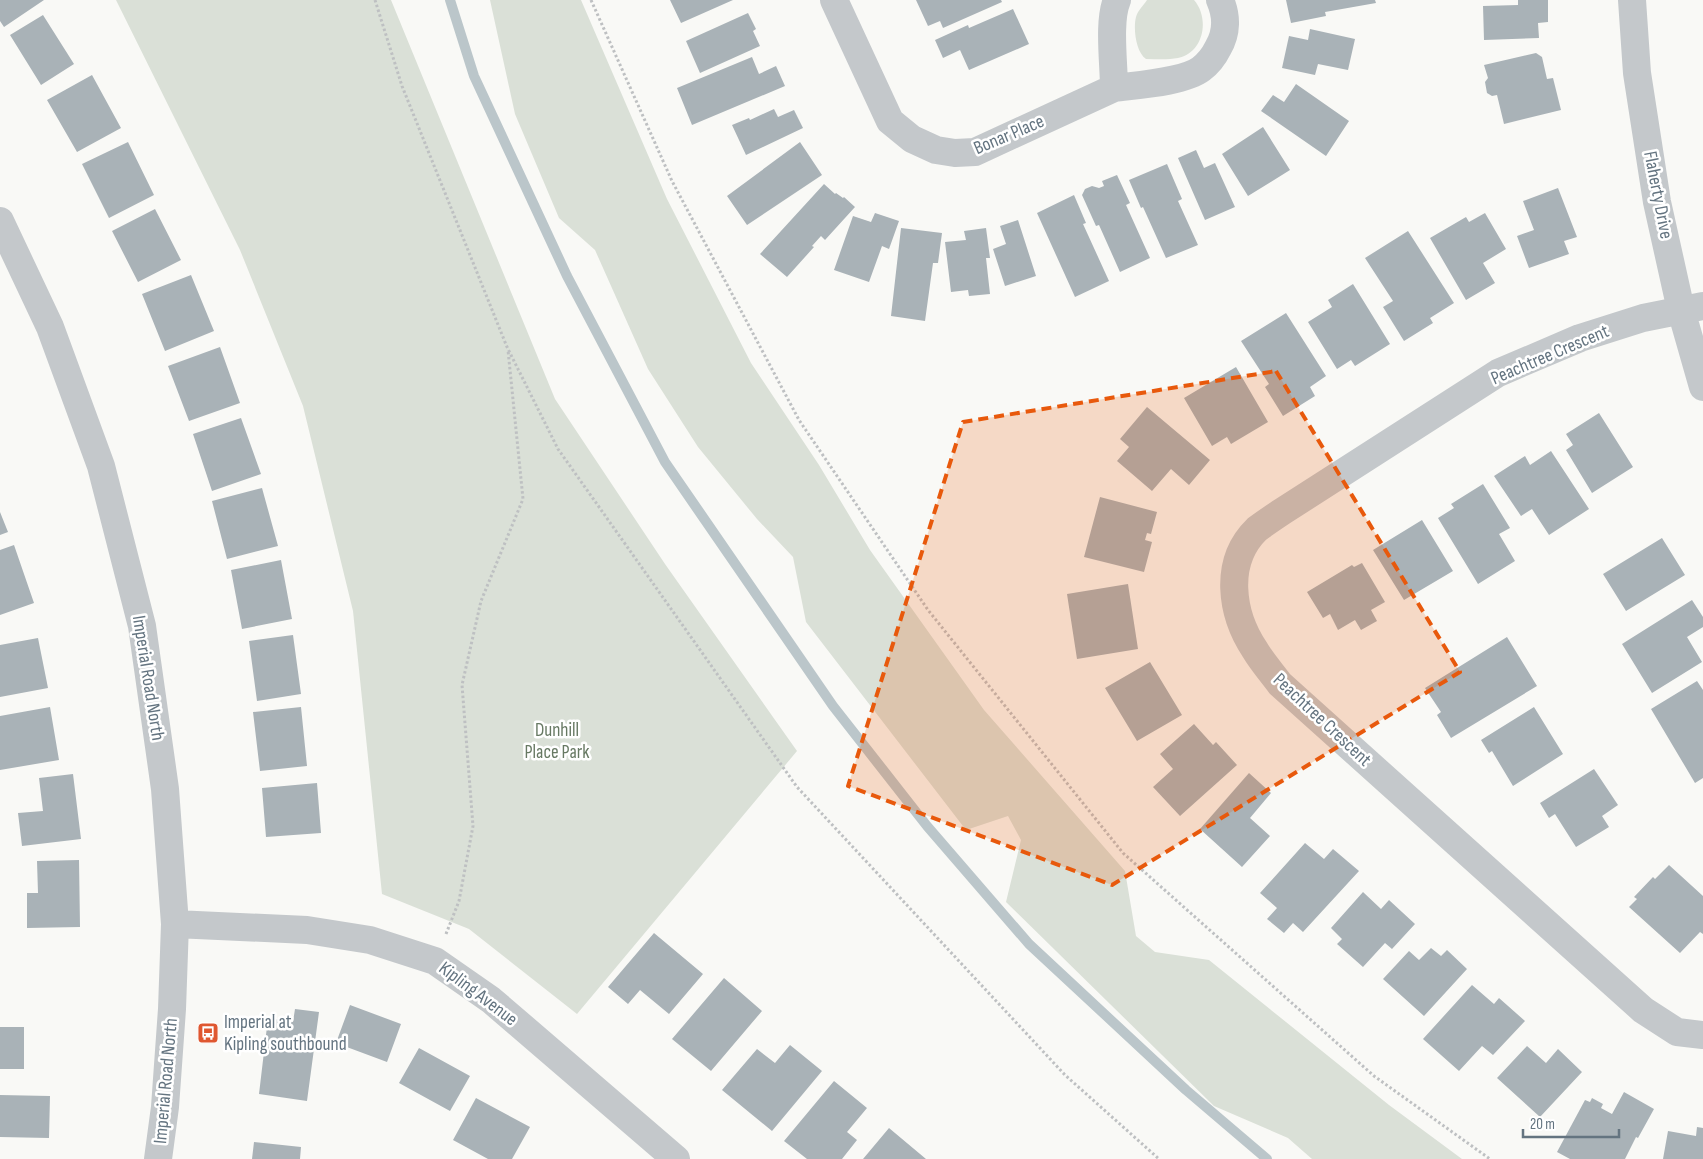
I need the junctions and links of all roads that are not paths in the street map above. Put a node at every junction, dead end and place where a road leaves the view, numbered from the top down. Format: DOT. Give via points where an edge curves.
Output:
graph roads {
  1 [pos="834,0"];
  2 [pos="1117,0"];
  3 [pos="1220,0"];
  4 [pos="1632,0"];
  5 [pos="1114,88"];
  6 [pos="0,221"];
  7 [pos="1692,308"];
  8 [pos="1703,387"];
  9 [pos="175,924"];
  10 [pos="1703,1035"];
  11 [pos="158,1159"];
  12 [pos="676,1159"];
  1 -- 5 [label="street, Bonar Place" via="890,121 912,138 936,150 955,154 975,152"];
  2 -- 5 [label="street" via="1112,29"];
  3 -- 5 [label="street, Bonar Place" via="1226,22 1223,41 1212,59 1200,70 1187,76"];
  4 -- 7 [label="street, Flaherty Drive" via="1637,73 1656,193"];
  6 -- 9 [label="street, Imperial Road North" via="50,327 100,466 142,626 165,789"];
  7 -- 8 [label="street, Flaherty Drive"];
  7 -- 10 [label="street, Peachtree Crescent" via="1643,318 1580,338 1481,384 1257,530 1243,548 1236,567 1234,594 1240,621 1254,650 1280,684 1643,1010 1676,1032"];
  9 -- 11 [label="street, Imperial Road North" via="172,1010"];
  9 -- 12 [label="street, Kipling Avenue" via="307,930 370,940 435,961 490,1000"];
}
